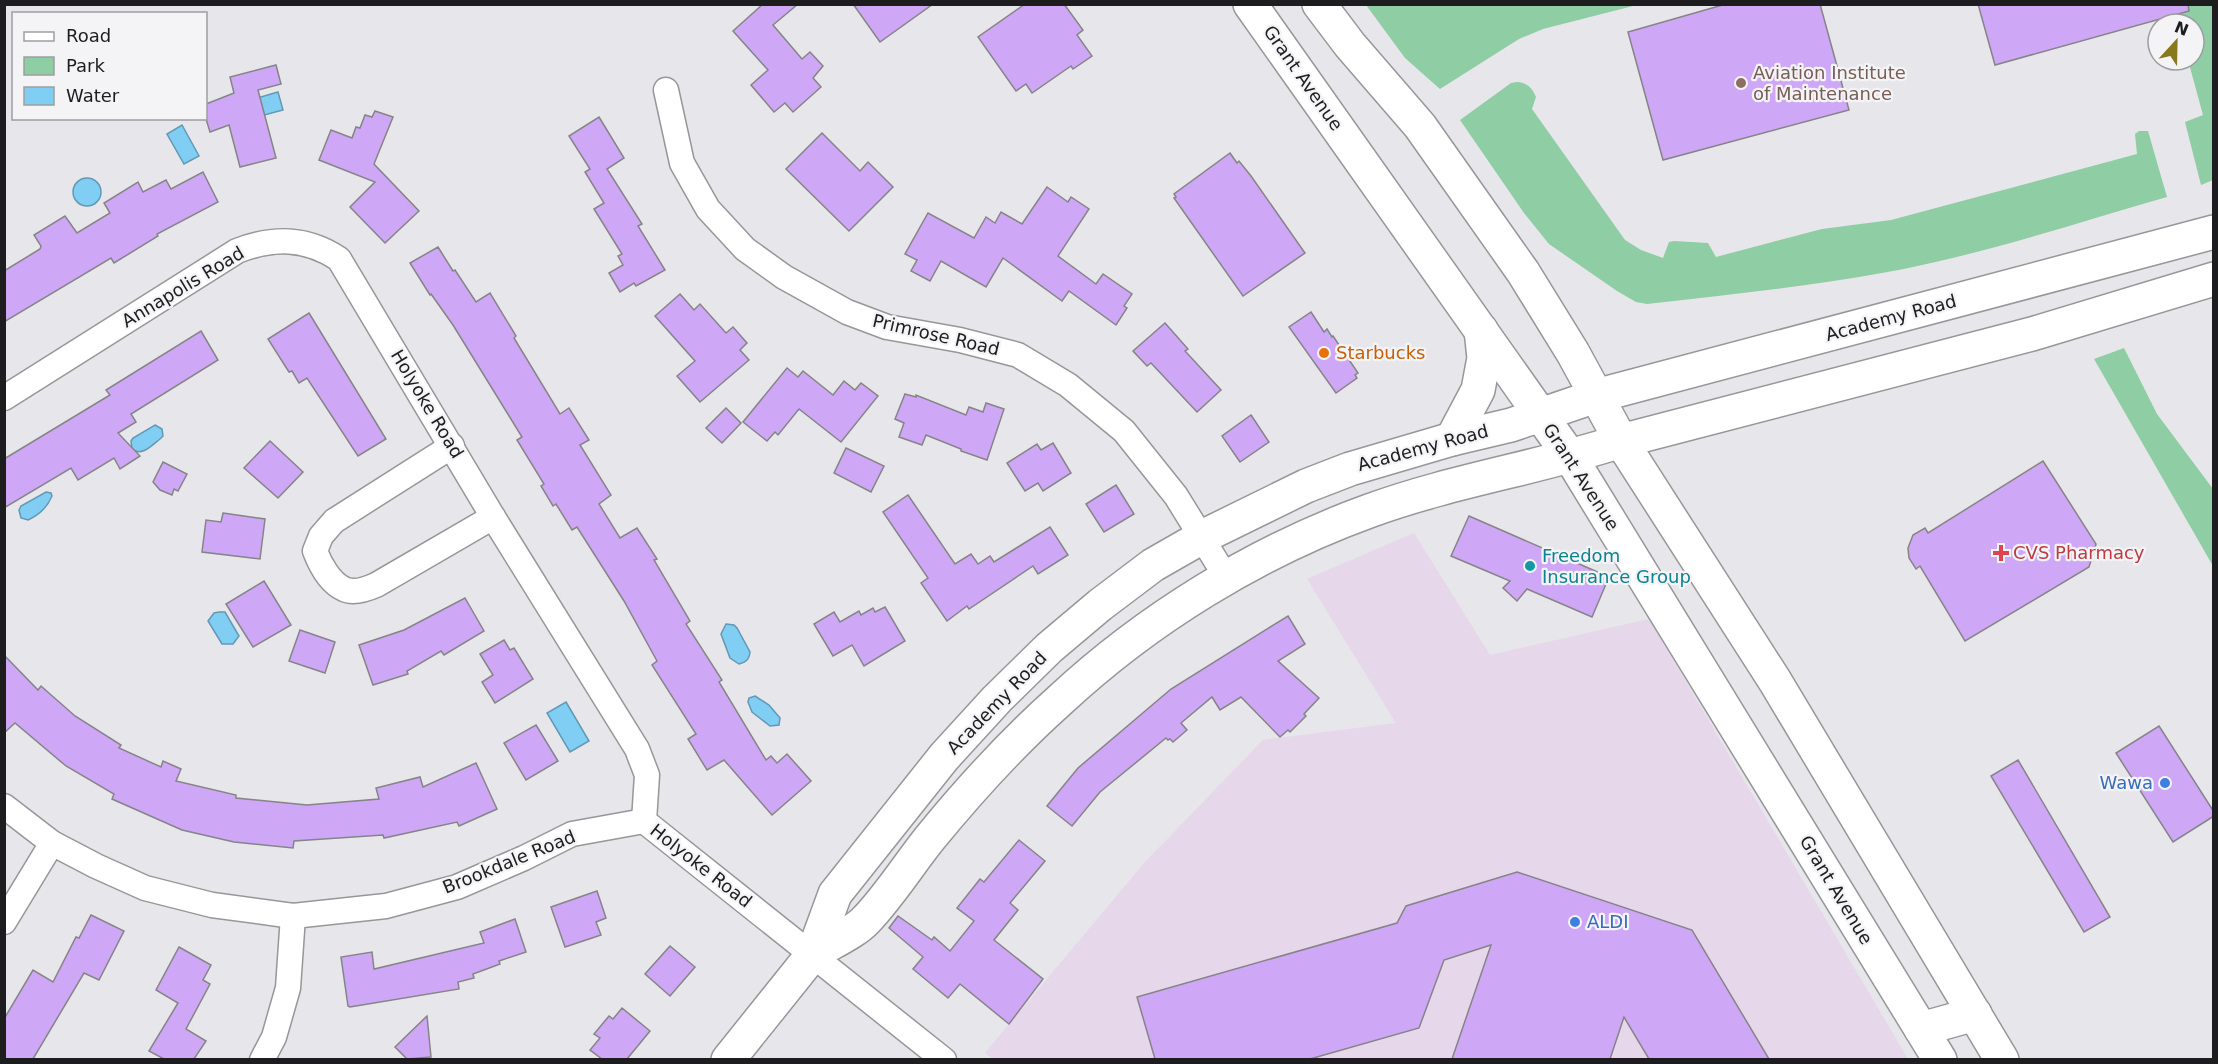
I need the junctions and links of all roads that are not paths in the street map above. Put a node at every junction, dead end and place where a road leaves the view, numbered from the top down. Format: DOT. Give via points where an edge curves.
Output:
graph roads {
  1 [pos="1250,4"];
  2 [pos="1319,4"];
  3 [pos="666,90"];
  4 [pos="2214,232"];
  5 [pos="2214,279"];
  6 [pos="359,292"];
  7 [pos="1481,330"];
  8 [pos="1596,396"];
  9 [pos="4,398"];
  10 [pos="1540,414"];
  11 [pos="1452,439"];
  12 [pos="1622,441"];
  13 [pos="452,446"];
  14 [pos="1571,458"];
  15 [pos="494,517"];
  16 [pos="1202,537"];
  17 [pos="1226,577"];
  18 [pos="4,807"];
  19 [pos="644,821"];
  20 [pos="52,843"];
  21 [pos="293,916"];
  22 [pos="4,922"];
  23 [pos="813,954"];
  24 [pos="1975,1014"];
  25 [pos="1921,1029"];
  26 [pos="262,1059"];
  27 [pos="728,1059"];
  28 [pos="944,1059"];
  29 [pos="1940,1059"];
  30 [pos="2002,1059"];
  1 -- 7 [label="main road, Grant Avenue"];
  2 -- 8 [label="main road" via="1420,126 1473,199 1561,333"];
  3 -- 16 [label="street, Primrose Road" via="682,163 708,208 745,249 784,277 847,312 887,327 1018,355 1068,385 1124,431 1176,496"];
  4 -- 8 [label="main road, Academy Road"];
  5 -- 12 [label="main road, Academy Road" via="2031,334"];
  6 -- 9 [label="street, Annapolis Road" via="339,259 327,251 290,240 254,244"];
  6 -- 13 [label="street, Holyoke Road"];
  7 -- 10 [label="main road, Grant Avenue"];
  7 -- 11 [label="main road" via="1484,358 1478,390"];
  8 -- 10 [label="main road, Academy Road"];
  8 -- 12 [label="main road"];
  10 -- 11 [label="main road, Academy Road"];
  10 -- 14 [label="main road, Grant Avenue"];
  11 -- 16 [label="main road, Academy Road" via="1350,469"];
  12 -- 14 [label="main road, Academy Road"];
  12 -- 24 [label="main road" via="1775,681"];
  13 -- 15 [label="street, Holyoke Road"];
  13 -- 15 [label="street" via="334,521 315,551 321,568 344,590 361,591"];
  14 -- 17 [label="main road, Academy Road" via="1369,511"];
  14 -- 25 [label="main road, Grant Avenue"];
  15 -- 19 [label="street, Holyoke Road" via="638,749 647,776"];
  16 -- 17 [label="street, Primrose Road"];
  16 -- 23 [label="main road, Academy Road" via="1100,604 997,699 944,757 835,894"];
  17 -- 23 [label="main road, Academy Road" via="1112,654 1060,700 978,782 865,921"];
  18 -- 20 [label="street, Brookdale Road"];
  19 -- 21 [label="street, Brookdale Road" via="572,834 457,887 386,906"];
  19 -- 23 [label="street, Holyoke Road"];
  20 -- 21 [label="street, Brookdale Road" via="145,888 212,905"];
  20 -- 22 [label="street"];
  21 -- 26 [label="street" via="288,988 274,1037"];
  23 -- 27 [label="main road, Academy Road"];
  23 -- 28 [label="street, Holyoke Road"];
  24 -- 25 [label="main road"];
  24 -- 30 [label="main road"];
  25 -- 29 [label="main road, Grant Avenue"];
}
